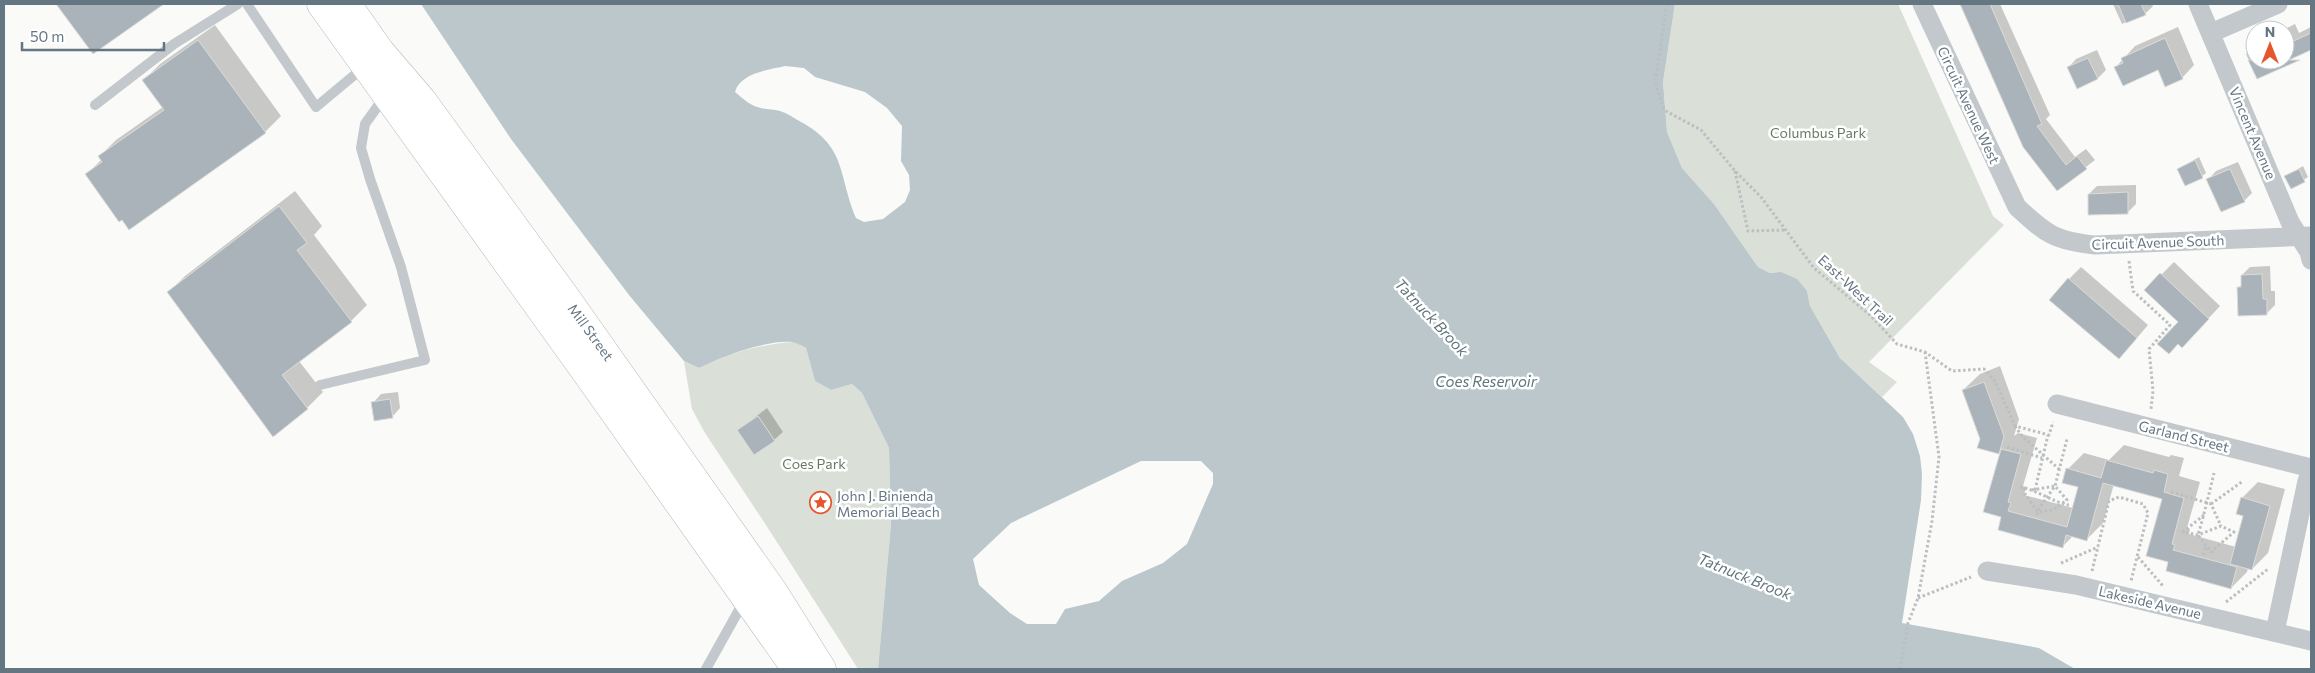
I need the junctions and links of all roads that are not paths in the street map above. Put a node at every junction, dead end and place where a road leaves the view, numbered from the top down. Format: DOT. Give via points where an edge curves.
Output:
graph roads {
  1 [pos="238,4"];
  2 [pos="247,4"];
  3 [pos="321,4"];
  4 [pos="347,4"];
  5 [pos="1922,4"];
  6 [pos="2198,4"];
  7 [pos="2278,4"];
  8 [pos="2211,33"];
  9 [pos="365,67"];
  10 [pos="386,96"];
  11 [pos="95,104"];
  12 [pos="2017,207"];
  13 [pos="2306,236"];
  14 [pos="2311,260"];
  15 [pos="320,385"];
  16 [pos="2057,404"];
  17 [pos="2311,468"];
  18 [pos="2311,474"];
  19 [pos="1987,571"];
  20 [pos="746,598"];
  21 [pos="764,623"];
  22 [pos="2275,632"];
  23 [pos="2311,641"];
  24 [pos="706,669"];
  25 [pos="781,669"];
  26 [pos="796,669"];
  27 [pos="822,669"];
  1 -- 11 [label="lane" via="174,44"];
  2 -- 9 [label="lane" via="316,107"];
  3 -- 9 [label="main road, Mill Street"];
  4 -- 27 [label="main road, Mill Street" via="380,51 422,100 636,395 773,590"];
  5 -- 12 [label="street, Circuit Avenue West"];
  6 -- 8 [label="street, Vincent Avenue"];
  7 -- 8 [label="street"];
  8 -- 13 [label="street, Vincent Avenue" via="2290,222"];
  9 -- 10 [label="main road, Mill Street"];
  10 -- 15 [label="lane" via="365,124 361,148 401,267 425,360"];
  10 -- 20 [label="main road, Mill Street"];
  12 -- 13 [label="street, Circuit Avenue South" via="2053,237 2073,243 2095,245"];
  13 -- 14 [label="street, Vincent Avenue"];
  16 -- 17 [label="street, Garland Street"];
  18 -- 22 [label="street"];
  19 -- 22 [label="street, Lakeside Avenue" via="2076,584"];
  20 -- 21 [label="main road, Mill Street"];
  20 -- 24 [label="lane"];
  21 -- 25 [label="street"];
  21 -- 26 [label="main road, Mill Street"];
  22 -- 23 [label="street, Lakeside Avenue"];
}
